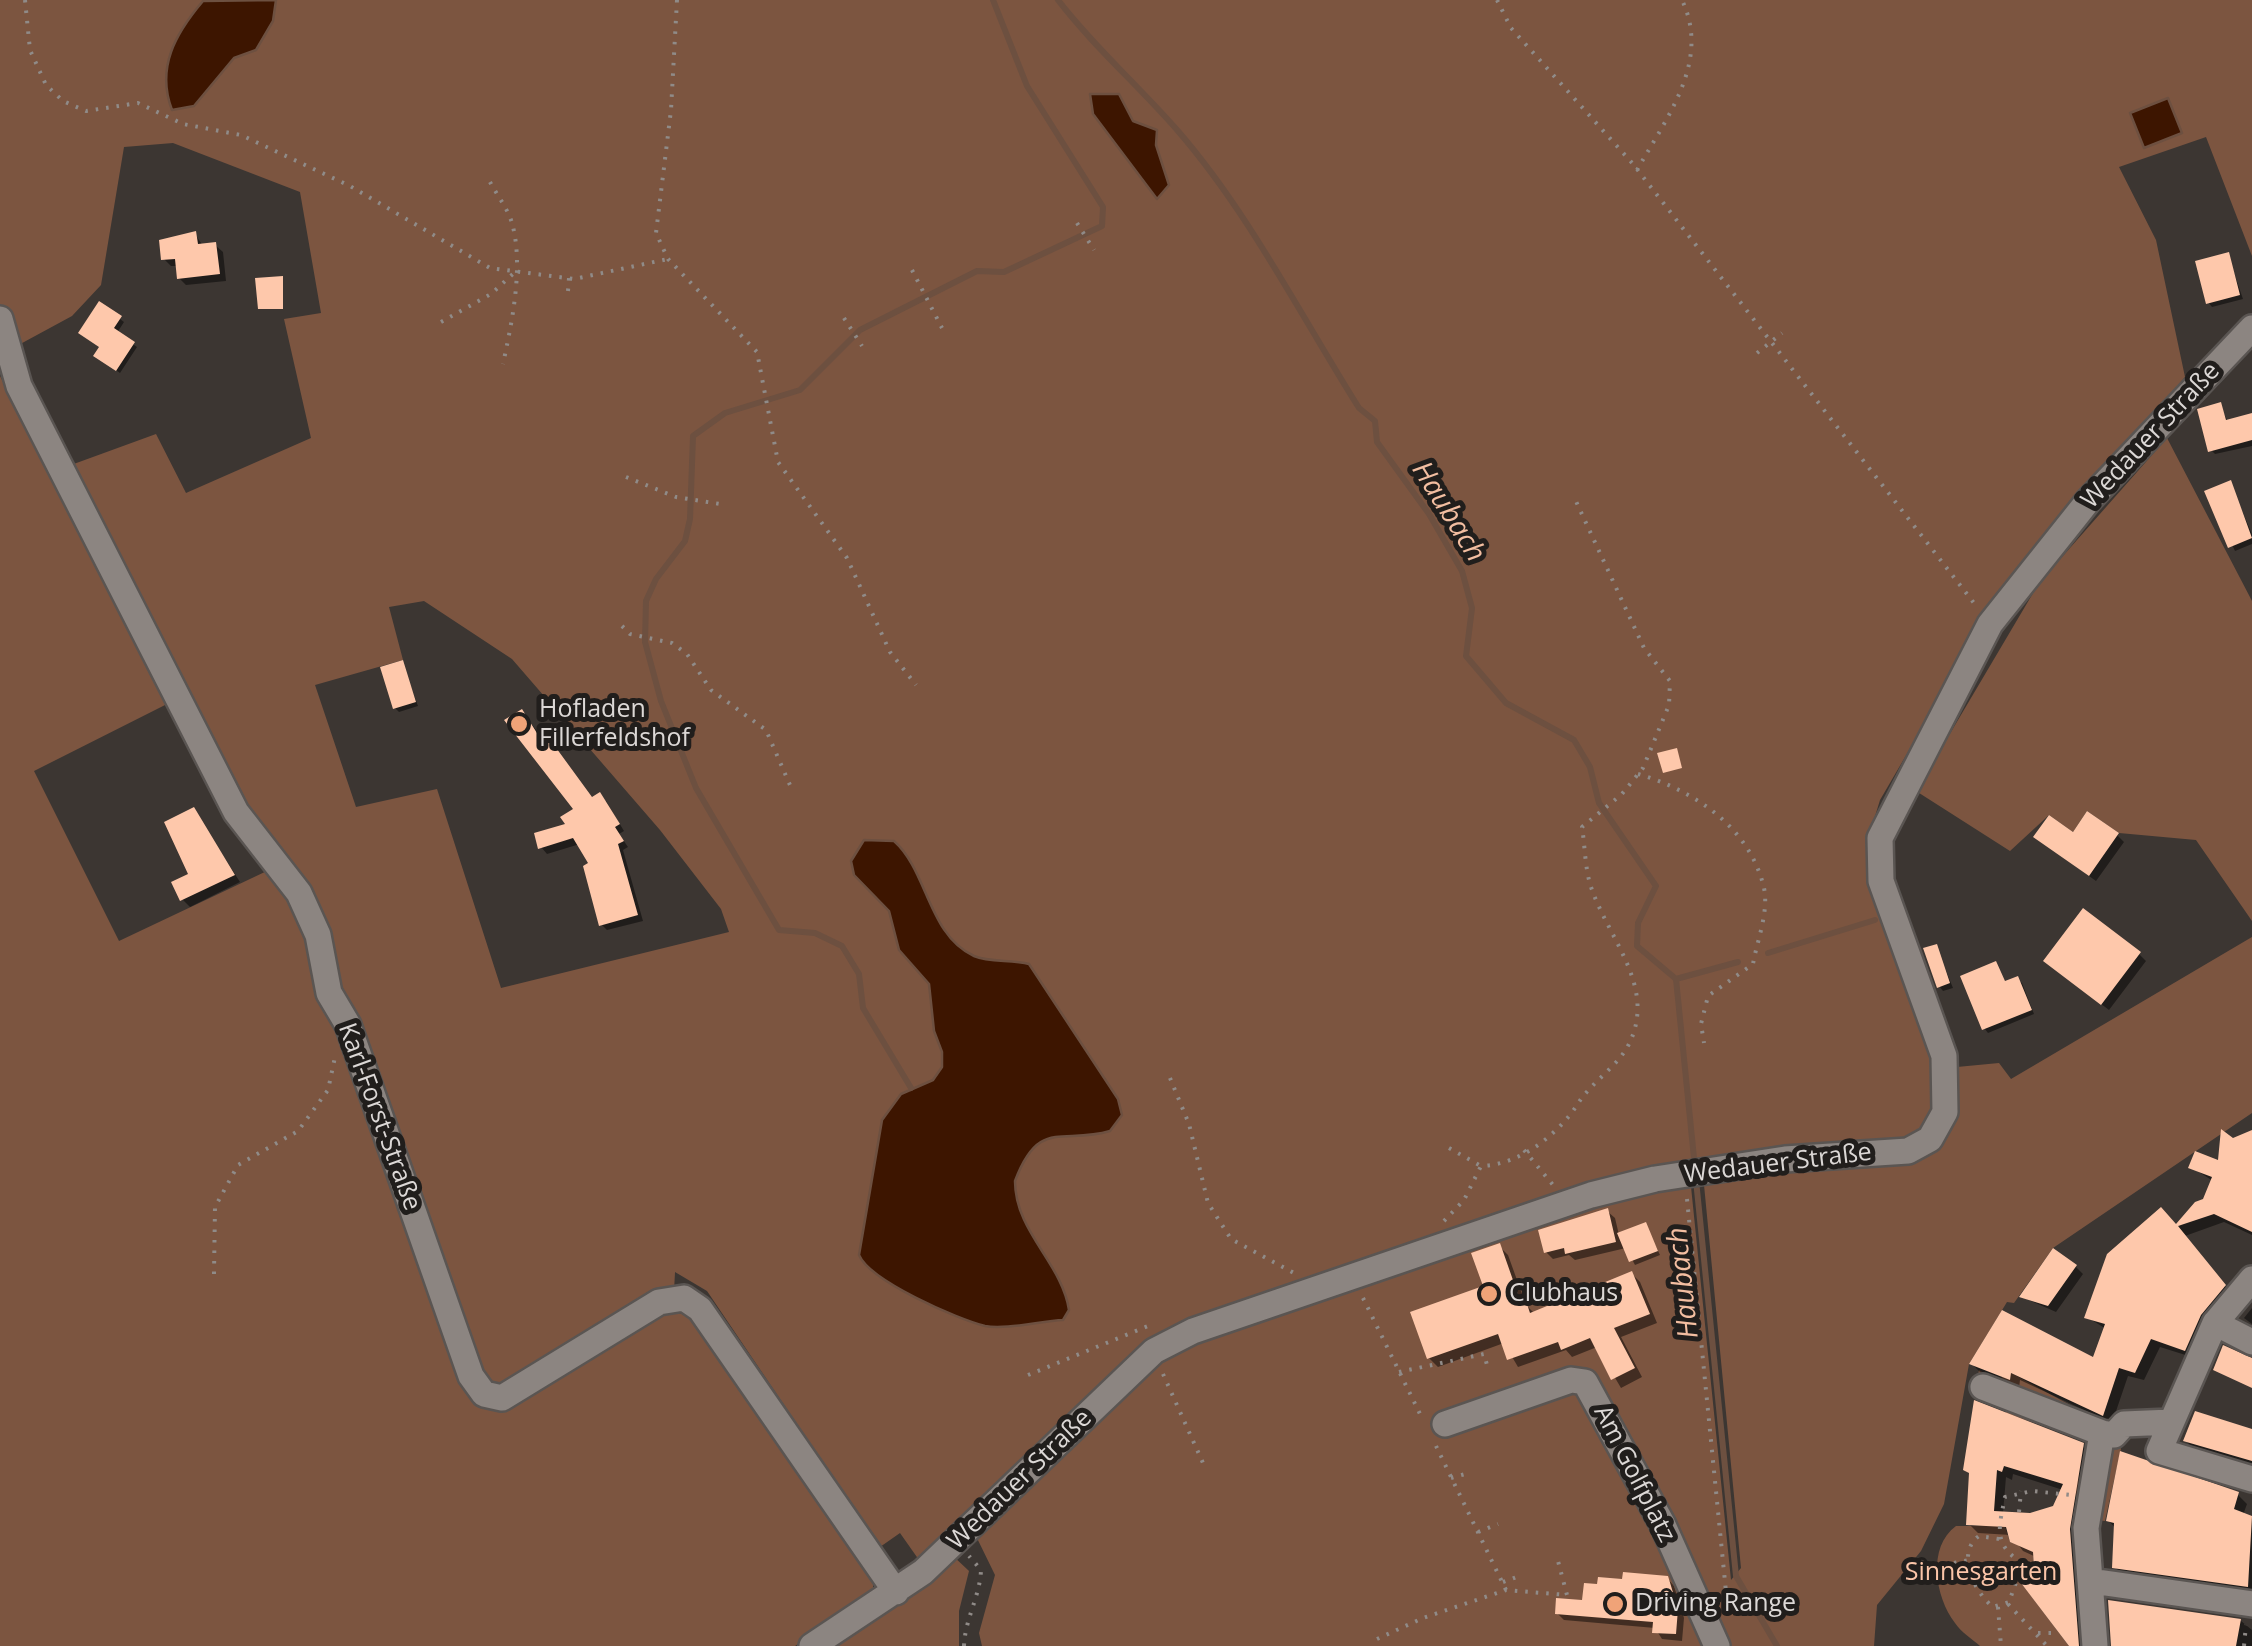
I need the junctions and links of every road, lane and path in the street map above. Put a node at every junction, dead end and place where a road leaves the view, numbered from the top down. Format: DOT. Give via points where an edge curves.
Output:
graph roads {
  1 [pos="25,0"];
  2 [pos="677,0"];
  3 [pos="1497,0"];
  4 [pos="1682,0"];
  5 [pos="1637,170"];
  6 [pos="490,182"];
  7 [pos="1078,223"];
  8 [pos="1094,250"];
  9 [pos="668,259"];
  10 [pos="912,270"];
  11 [pos="514,274"];
  12 [pos="569,278"];
  13 [pos="568,292"];
  14 [pos="844,318"];
  15 [pos="0,319"];
  16 [pos="440,322"];
  17 [pos="942,328"];
  18 [pos="2252,328"];
  19 [pos="1782,333"];
  20 [pos="1771,342"];
  21 [pos="862,346"];
  22 [pos="1757,353"];
  23 [pos="503,364"];
  24 [pos="626,477"];
  25 [pos="1574,497"];
  26 [pos="720,504"];
  27 [pos="1990,624"];
  28 [pos="622,626"];
  29 [pos="916,686"];
  30 [pos="1638,774"];
  31 [pos="793,792"];
  32 [pos="348,1025"];
  33 [pos="1704,1043"];
  34 [pos="1170,1078"];
  35 [pos="1449,1148"];
  36 [pos="1524,1150"];
  37 [pos="1480,1166"];
  38 [pos="1694,1173"];
  39 [pos="1569,1203"];
  40 [pos="1442,1223"];
  41 [pos="214,1274"];
  42 [pos="2252,1279"];
  43 [pos="1280,1281"];
  44 [pos="1160,1321"];
  45 [pos="2215,1323"];
  46 [pos="2252,1342"];
  47 [pos="1154,1350"];
  48 [pos="1487,1365"];
  49 [pos="1399,1372"];
  50 [pos="1028,1375"];
  51 [pos="1983,1386"];
  52 [pos="2172,1422"];
  53 [pos="1445,1424"];
  54 [pos="2102,1433"];
  55 [pos="1203,1462"];
  56 [pos="1469,1473"];
  57 [pos="1451,1478"];
  58 [pos="2252,1478"];
  59 [pos="2021,1491"];
  60 [pos="2090,1493"];
  61 [pos="2020,1512"];
  62 [pos="1498,1524"];
  63 [pos="1478,1532"];
  64 [pos="2000,1539"];
  65 [pos="956,1542"];
  66 [pos="1969,1560"];
  67 [pos="1558,1561"];
  68 [pos="1954,1562"];
  69 [pos="2034,1564"];
  70 [pos="2018,1567"];
  71 [pos="1522,1575"];
  72 [pos="2091,1581"];
  73 [pos="1503,1582"];
  74 [pos="896,1592"];
  75 [pos="2008,1604"];
  76 [pos="2252,1604"];
  77 [pos="1998,1607"];
  78 [pos="1728,1616"];
  79 [pos="2036,1633"];
  80 [pos="2058,1633"];
  81 [pos="1377,1640"];
  82 [pos="812,1646"];
  83 [pos="964,1646"];
  84 [pos="1717,1646"];
  85 [pos="2001,1646"];
  86 [pos="2048,1646"];
  87 [pos="2095,1646"];
  1 -- 11 [label="path" via="30,50 46,85 63,101 86,111 138,102 183,124 241,135 350,186 464,256"];
  2 -- 9 [label="path" via="656,233"];
  3 -- 5 [label="path" via="1512,28"];
  4 -- 5 [label="path" via="1694,35 1689,70"];
  5 -- 20 [label="path"];
  6 -- 11 [label="path" via="512,220"];
  7 -- 8 [label="path"];
  9 -- 12 [label="path"];
  9 -- 29 [label="path" via="757,352 778,462 846,558 890,652"];
  10 -- 17 [label="path"];
  11 -- 12 [label="path"];
  11 -- 16 [label="path"];
  11 -- 23 [label="path"];
  12 -- 13 [label="path"];
  14 -- 21 [label="path"];
  15 -- 32 [label="street, Karl-Forst-Straße" via="19,386 236,812 299,894 318,936 328,993"];
  18 -- 27 [label="street, Wedauer Straße" via="2088,500"];
  19 -- 20 [label="path"];
  20 -- 22 [label="path"];
  20 -- 27 [label="path"];
  24 -- 26 [label="path" via="676,498"];
  25 -- 30 [label="path" via="1644,648 1670,681 1670,705"];
  27 -- 38 [label="street, Wedauer Straße" via="1880,838 1882,880 1944,1056 1945,1112 1930,1138 1908,1150 1784,1158"];
  28 -- 31 [label="path" via="687,654 711,690 766,730"];
  30 -- 33 [label="path" via="1700,798 1742,845 1764,888 1753,964 1708,996"];
  30 -- 36 [label="path" via="1582,827 1590,886 1636,986 1641,1012 1627,1047 1561,1131"];
  32 -- 41 [label="path" via="328,1090 298,1130 238,1165 215,1207"];
  32 -- 74 [label="street, Karl-Forst-Straße" via="471,1376 484,1394 502,1398 519,1392 660,1302 684,1298 700,1308"];
  34 -- 43 [label="path" via="1208,1204 1231,1239 1298,1275"];
  35 -- 37 [label="path"];
  36 -- 37 [label="path" via="1496,1166"];
  36 -- 39 [label="path"];
  37 -- 40 [label="path" via="1464,1200"];
  38 -- 39 [label="street, Wedauer Straße"];
  38 -- 78 [label="path"];
  39 -- 47 [label="street, Wedauer Straße"];
  42 -- 45 [label="street"];
  44 -- 50 [label="path"];
  45 -- 46 [label="street"];
  45 -- 52 [label="street"];
  47 -- 55 [label="path"];
  47 -- 65 [label="street, Wedauer Straße"];
  48 -- 49 [label="path" via="1484,1354"];
  51 -- 54 [label="street"];
  52 -- 54 [label="street" via="2124,1424 2114,1435"];
  52 -- 58 [label="street" via="2159,1451"];
  53 -- 84 [label="street, Am Golfplatz" via="1571,1380 1585,1382 1663,1525"];
  54 -- 60 [label="street"];
  56 -- 57 [label="path"];
  59 -- 60 [label="path"];
  59 -- 61 [label="path"];
  59 -- 64 [label="path" via="2004,1497"];
  60 -- 72 [label="street"];
  62 -- 63 [label="path"];
  64 -- 66 [label="path" via="1974,1539"];
  64 -- 70 [label="path"];
  65 -- 74 [label="street, Wedauer Straße"];
  65 -- 83 [label="path" via="981,1570"];
  66 -- 68 [label="path"];
  66 -- 77 [label="path" via="1978,1590"];
  67 -- 81 [label="path" via="1567,1595 1506,1590"];
  69 -- 70 [label="path"];
  70 -- 75 [label="path"];
  71 -- 73 [label="path"];
  72 -- 76 [label="street"];
  72 -- 87 [label="street"];
  74 -- 82 [label="street, Wedauer Straße"];
  75 -- 77 [label="path"];
  75 -- 79 [label="path"];
  77 -- 85 [label="path"];
  79 -- 80 [label="path"];
  79 -- 86 [label="path"];
}
